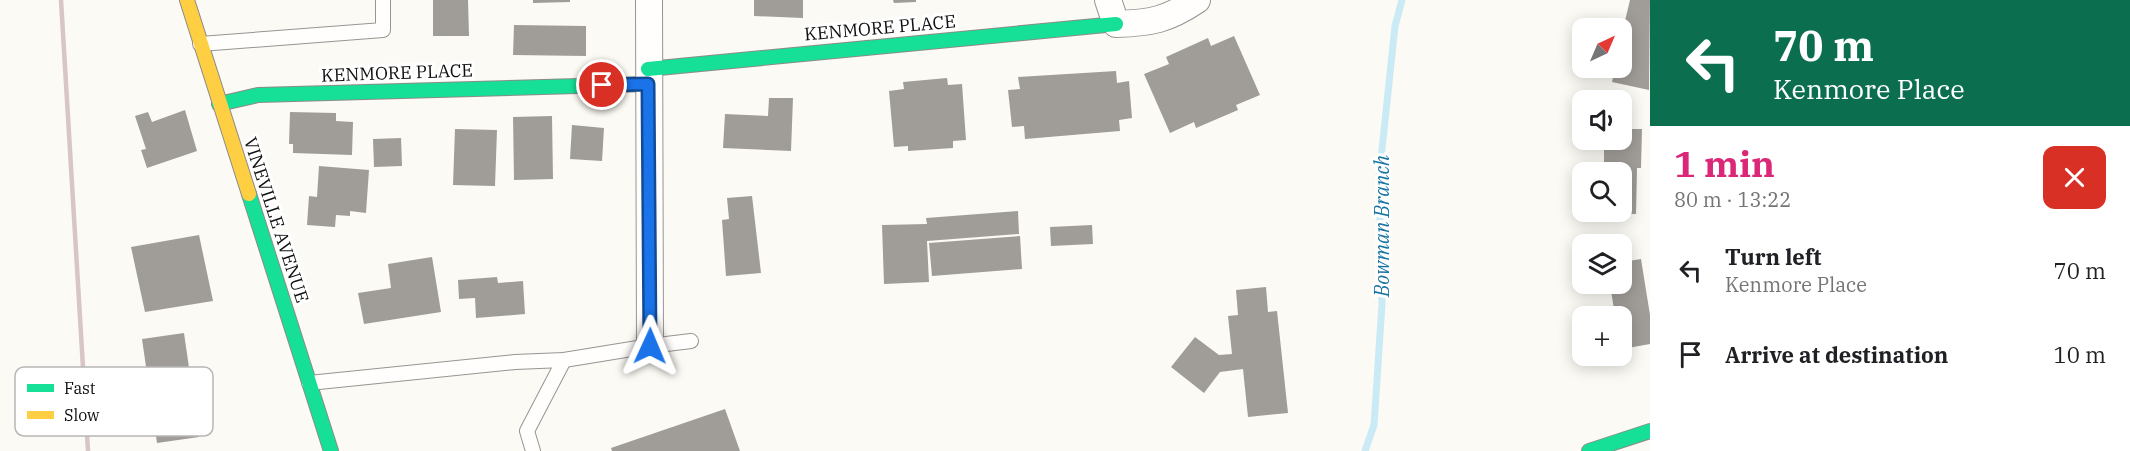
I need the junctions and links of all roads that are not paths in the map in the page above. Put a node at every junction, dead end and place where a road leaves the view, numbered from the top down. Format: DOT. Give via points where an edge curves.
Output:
graph roads {
  1 [pos="187,0"];
  2 [pos="382,0"];
  3 [pos="649,0"];
  4 [pos="1197,0"];
  5 [pos="1112,12"];
  6 [pos="200,44"];
  7 [pos="648,76"];
  8 [pos="219,104"];
  9 [pos="691,341"];
  10 [pos="650,346"];
  11 [pos="564,360"];
  12 [pos="309,383"];
  13 [pos="1650,431"];
  14 [pos="331,451"];
  15 [pos="533,451"];
  16 [pos="1589,451"];
  1 -- 6 [label="street, VINEVILLE AVENUE"];
  2 -- 6 [label="lane" via="383,30"];
  3 -- 7 [label="street"];
  4 -- 5 [label="street" via="1175,14 1146,23"];
  5 -- 7 [label="street, KENMORE PLACE"];
  6 -- 8 [label="street, VINEVILLE AVENUE"];
  7 -- 8 [label="street, KENMORE PLACE" via="258,95"];
  7 -- 10 [label="street"];
  8 -- 12 [label="street, VINEVILLE AVENUE"];
  9 -- 10 [label="lane"];
  10 -- 11 [label="lane"];
  11 -- 12 [label="lane"];
  11 -- 15 [label="lane" via="527,431"];
  12 -- 14 [label="street, VINEVILLE AVENUE"];
  13 -- 16 [label="street"];
}
